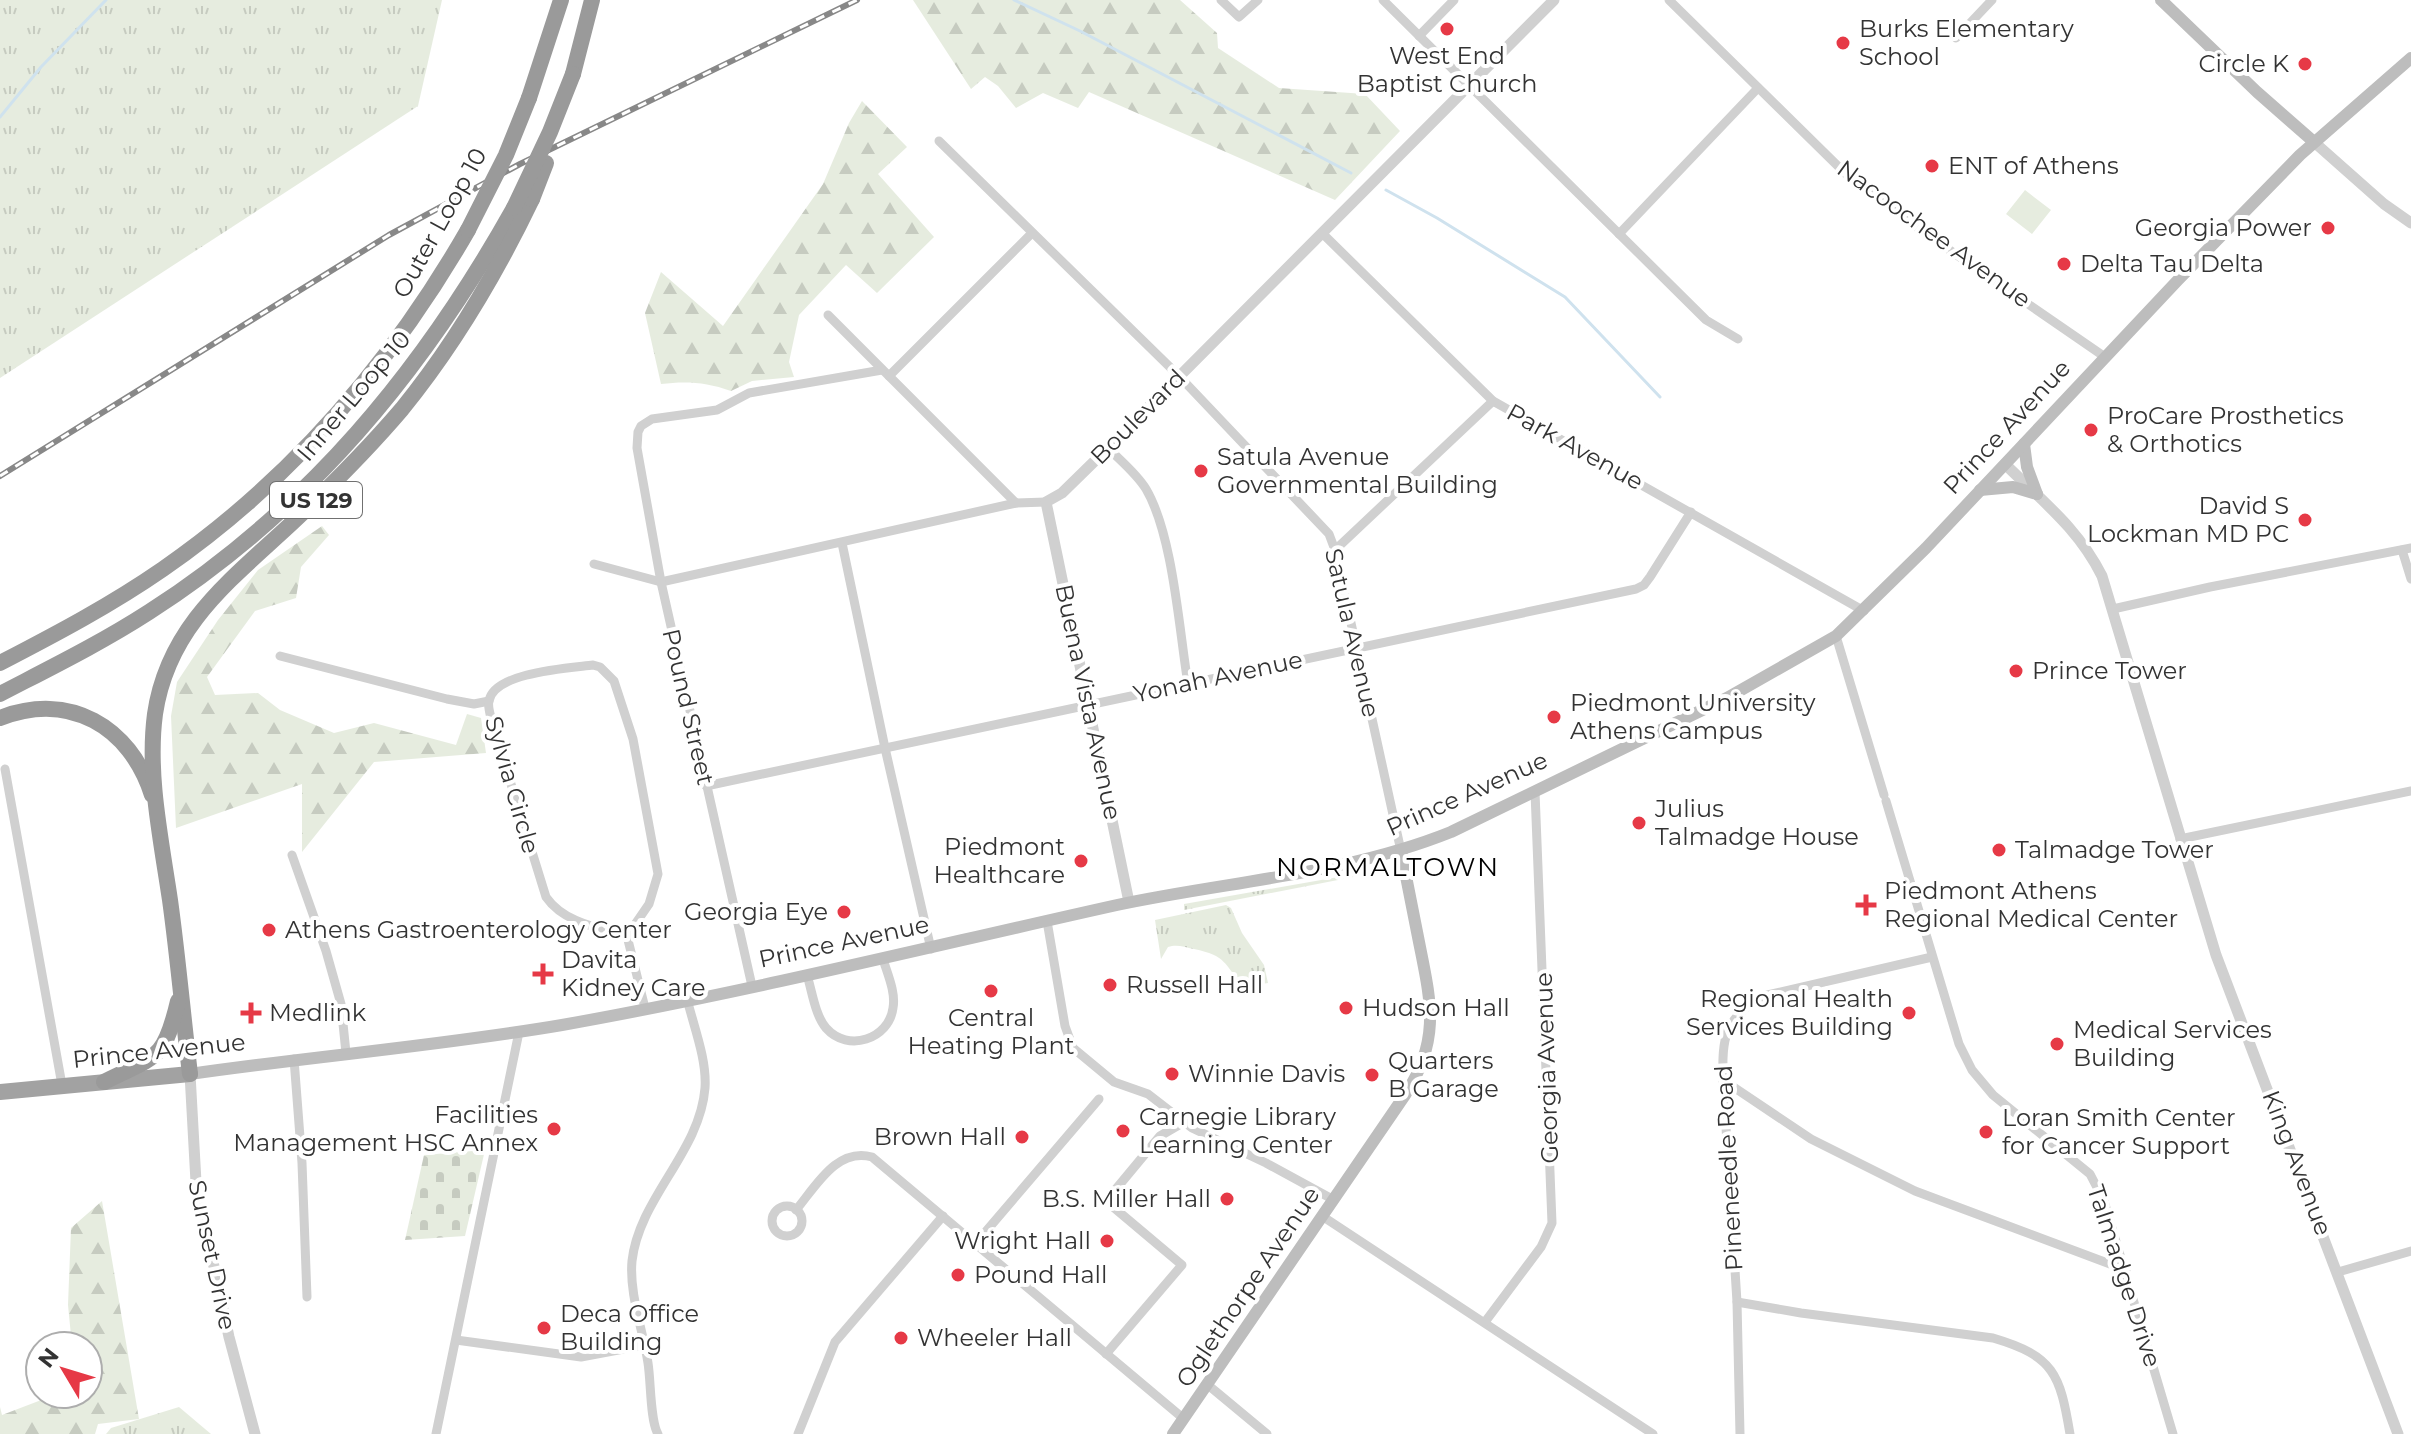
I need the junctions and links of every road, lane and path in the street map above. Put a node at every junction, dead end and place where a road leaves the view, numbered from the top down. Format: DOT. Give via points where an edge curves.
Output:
graph roads {
  1 [pos="561,0"];
  2 [pos="592,0"];
  3 [pos="1221,0"];
  4 [pos="1258,0"];
  5 [pos="1383,0"];
  6 [pos="1454,0"];
  7 [pos="1554,0"];
  8 [pos="1669,0"];
  9 [pos="1992,0"];
  10 [pos="2161,0"];
  11 [pos="1419,36"];
  12 [pos="1956,38"];
  13 [pos="2411,58"];
  14 [pos="573,74"];
  15 [pos="1470,86"];
  16 [pos="1758,88"];
  17 [pos="939,141"];
  18 [pos="2314,142"];
  19 [pos="2411,223"];
  20 [pos="1032,233"];
  21 [pos="1322,233"];
  22 [pos="1619,234"];
  23 [pos="828,315"];
  24 [pos="1738,339"];
  25 [pos="2105,357"];
  26 [pos="885,373"];
  27 [pos="1179,376"];
  28 [pos="1493,401"];
  29 [pos="2024,444"];
  30 [pos="1108,448"];
  31 [pos="2005,464"];
  32 [pos="1980,490"];
  33 [pos="2037,494"];
  34 [pos="1046,502"];
  35 [pos="1016,503"];
  36 [pos="1691,512"];
  37 [pos="842,543"];
  38 [pos="2406,549"];
  39 [pos="1335,550"];
  40 [pos="594,564"];
  41 [pos="2411,579"];
  42 [pos="661,582"];
  43 [pos="2113,609"];
  44 [pos="1864,611"];
  45 [pos="1836,636"];
  46 [pos="1355,648"];
  47 [pos="280,656"];
  48 [pos="0,663"];
  49 [pos="1188,684"];
  50 [pos="0,694"];
  51 [pos="489,701"];
  52 [pos="1088,705"];
  53 [pos="0,718"];
  54 [pos="885,748"];
  55 [pos="5,769"];
  56 [pos="706,786"];
  57 [pos="2411,791"];
  58 [pos="1535,792"];
  59 [pos="157,813"];
  60 [pos="2180,839"];
  61 [pos="1401,851"];
  62 [pos="292,855"];
  63 [pos="1129,902"];
  64 [pos="1047,921"];
  65 [pos="627,936"];
  66 [pos="931,949"];
  67 [pos="1932,957"];
  68 [pos="883,959"];
  69 [pos="807,975"];
  70 [pos="752,986"];
  71 [pos="181,988"];
  72 [pos="687,999"];
  73 [pos="645,1008"];
  74 [pos="519,1032"];
  75 [pos="346,1053"];
  76 [pos="294,1059"];
  77 [pos="190,1074"];
  78 [pos="1723,1080"];
  79 [pos="104,1082"];
  80 [pos="62,1085"];
  81 [pos="0,1092"];
  82 [pos="1099,1099"];
  83 [pos="1184,1122"];
  84 [pos="1334,1200"];
  85 [pos="796,1210"];
  86 [pos="943,1216"];
  87 [pos="1322,1216"];
  88 [pos="976,1243"];
  89 [pos="2411,1251"];
  90 [pos="2126,1270"];
  91 [pos="2338,1272"];
  92 [pos="307,1297"];
  93 [pos="1737,1302"];
  94 [pos="1485,1322"];
  95 [pos="456,1340"];
  96 [pos="645,1345"];
  97 [pos="1106,1354"];
  98 [pos="1208,1385"];
  99 [pos="1184,1419"];
  100 [pos="255,1434"];
  101 [pos="436,1434"];
  102 [pos="658,1434"];
  103 [pos="798,1434"];
  104 [pos="1173,1434"];
  105 [pos="1267,1434"];
  106 [pos="1653,1434"];
  107 [pos="1740,1434"];
  108 [pos="2070,1434"];
  109 [pos="2173,1434"];
  110 [pos="2398,1434"];
  1 -- 48 [label="highway, Outer Loop 10 / US 129, bridge" via="529,98 468,230 389,353 327,427 263,489 162,570"];
  2 -- 14 [label="highway, Inner Loop 10 / US 129"];
  3 -- 4 [label="street" via="1239,17"];
  5 -- 11 [label="street"];
  6 -- 11 [label="street"];
  7 -- 15 [label="street, Boulevard"];
  8 -- 16 [label="street, Nacoochee Avenue"];
  9 -- 12 [label="street"];
  10 -- 18 [label="main road"];
  11 -- 15 [label="street"];
  13 -- 18 [label="main road, Prince Avenue"];
  14 -- 50 [label="highway, Inner Loop 10, bridge" via="514,208 462,296 354,438 215,565 148,613"];
  14 -- 59 [label="highway, US 129, bridge" via="532,199 477,302 402,408 343,474 215,594 186,630 167,669 155,714"];
  15 -- 21 [label="street, Boulevard"];
  15 -- 22 [label="street"];
  16 -- 22 [label="street"];
  16 -- 25 [label="street, Nacoochee Avenue" via="1848,176"];
  17 -- 20 [label="street, Satula Avenue"];
  18 -- 19 [label="street"];
  18 -- 25 [label="main road, Prince Avenue"];
  20 -- 26 [label="street"];
  20 -- 27 [label="street, Satula Avenue"];
  21 -- 27 [label="street, Boulevard"];
  21 -- 28 [label="street, Park Avenue"];
  22 -- 24 [label="street" via="1706,320"];
  23 -- 26 [label="street"];
  25 -- 29 [label="main road, Prince Avenue"];
  26 -- 35 [label="street"];
  26 -- 42 [label="street, Pound Street" via="749,393 717,410 652,419 641,426 637,448"];
  27 -- 30 [label="street, Boulevard"];
  27 -- 39 [label="street, Satula Avenue" via="1321,524"];
  28 -- 36 [label="street, Park Avenue"];
  28 -- 39 [label="street"];
  29 -- 31 [label="main road, Prince Avenue"];
  29 -- 33 [label="main road"];
  30 -- 34 [label="street, Boulevard"];
  30 -- 49 [label="street" via="1141,482 1155,506 1165,537"];
  31 -- 32 [label="main road, Prince Avenue"];
  31 -- 33 [label="street, King Avenue"];
  32 -- 33 [label="main road" via="2013,487"];
  32 -- 44 [label="main road, Prince Avenue"];
  33 -- 43 [label="street, King Avenue" via="2086,546"];
  34 -- 35 [label="street"];
  34 -- 52 [label="street, Buena Vista Avenue"];
  35 -- 37 [label="street"];
  36 -- 44 [label="street, Park Avenue"];
  36 -- 46 [label="street, Yonah Avenue" via="1644,585 1636,589"];
  37 -- 42 [label="street"];
  37 -- 54 [label="street"];
  38 -- 41 [label="street"];
  38 -- 43 [label="street"];
  39 -- 46 [label="street, Satula Avenue"];
  40 -- 42 [label="street"];
  42 -- 56 [label="street, Pound Street"];
  43 -- 60 [label="street, King Avenue"];
  44 -- 45 [label="main road, Prince Avenue"];
  45 -- 58 [label="main road, Prince Avenue" via="1737,693"];
  45 -- 67 [label="street, Talmadge Drive"];
  46 -- 49 [label="street, Yonah Avenue"];
  46 -- 61 [label="street, Satula Avenue"];
  47 -- 51 [label="street" via="447,699"];
  49 -- 52 [label="street, Yonah Avenue"];
  51 -- 65 [label="street, Sylvia Circle" via="546,897 571,919"];
  51 -- 65 [label="street, Sylvia Circle" via="507,681 538,673 593,665 614,681 633,739 658,874 649,904"];
  52 -- 54 [label="street, Yonah Avenue"];
  52 -- 63 [label="street, Buena Vista Avenue"];
  53 -- 59 [label="highway" via="50,708 96,721 135,759"];
  54 -- 56 [label="street, Yonah Avenue"];
  54 -- 66 [label="street"];
  55 -- 80 [label="street"];
  56 -- 70 [label="street, Pound Street"];
  57 -- 60 [label="street"];
  58 -- 61 [label="main road, Prince Avenue"];
  58 -- 94 [label="street, Georgia Avenue" via="1552,1223 1541,1247"];
  59 -- 71 [label="highway, US 129"];
  60 -- 91 [label="street, King Avenue" via="2216,955"];
  61 -- 63 [label="main road, Prince Avenue"];
  61 -- 84 [label="main road, Oglethorpe Avenue" via="1431,1001 1428,1046 1414,1081"];
  62 -- 75 [label="street" via="341,1004"];
  63 -- 64 [label="main road, Prince Avenue"];
  64 -- 66 [label="main road, Prince Avenue"];
  64 -- 83 [label="street" via="1070,1042 1109,1078 1148,1094"];
  65 -- 73 [label="street"];
  66 -- 68 [label="main road, Prince Avenue"];
  67 -- 78 [label="street, Pineneedle Road" via="1750,1003 1728,1028 1722,1046"];
  67 -- 90 [label="street, Talmadge Drive" via="1972,1070 1993,1095 2090,1174"];
  68 -- 69 [label="main road, Prince Avenue"];
  68 -- 69 [label="street" via="893,1013 881,1031 863,1041 842,1039 826,1028"];
  69 -- 70 [label="main road, Prince Avenue"];
  70 -- 72 [label="main road, Prince Avenue"];
  71 -- 77 [label="highway, US 129"];
  71 -- 79 [label="highway" via="162,1049"];
  72 -- 73 [label="main road, Prince Avenue"];
  72 -- 96 [label="street" via="705,1073 704,1100 644,1222 632,1258"];
  73 -- 74 [label="main road, Prince Avenue"];
  74 -- 75 [label="main road, Prince Avenue"];
  74 -- 95 [label="street"];
  75 -- 76 [label="main road, Prince Avenue"];
  76 -- 77 [label="main road, Prince Avenue"];
  76 -- 92 [label="street"];
  77 -- 79 [label="highway, Prince Avenue"];
  77 -- 100 [label="street, Sunset Drive" via="196,1182"];
  78 -- 90 [label="street" via="1811,1139 1915,1191"];
  78 -- 93 [label="street, Pineneedle Road"];
  79 -- 80 [label="highway, Prince Avenue"];
  80 -- 81 [label="highway, Prince Avenue"];
  82 -- 88 [label="street"];
  83 -- 84 [label="street"];
  83 -- 97 [label="street" via="1160,1136 1106,1201 1182,1265"];
  84 -- 87 [label="main road, Oglethorpe Avenue"];
  85 -- 86 [label="street" via="832,1168 851,1155 872,1157"];
  86 -- 88 [label="street"];
  86 -- 103 [label="street" via="835,1342"];
  87 -- 94 [label="street"];
  87 -- 98 [label="main road, Oglethorpe Avenue"];
  88 -- 97 [label="street"];
  89 -- 91 [label="street"];
  90 -- 109 [label="street, Talmadge Drive"];
  91 -- 110 [label="street, King Avenue"];
  93 -- 107 [label="street, Pineneedle Road"];
  93 -- 108 [label="street" via="1993,1338 2024,1347 2059,1383"];
  94 -- 106 [label="street"];
  95 -- 96 [label="street" via="581,1357"];
  95 -- 101 [label="street"];
  96 -- 102 [label="street"];
  97 -- 99 [label="street"];
  98 -- 99 [label="main road, Oglethorpe Avenue"];
  98 -- 105 [label="street"];
  99 -- 104 [label="main road, Oglethorpe Avenue"];
}
